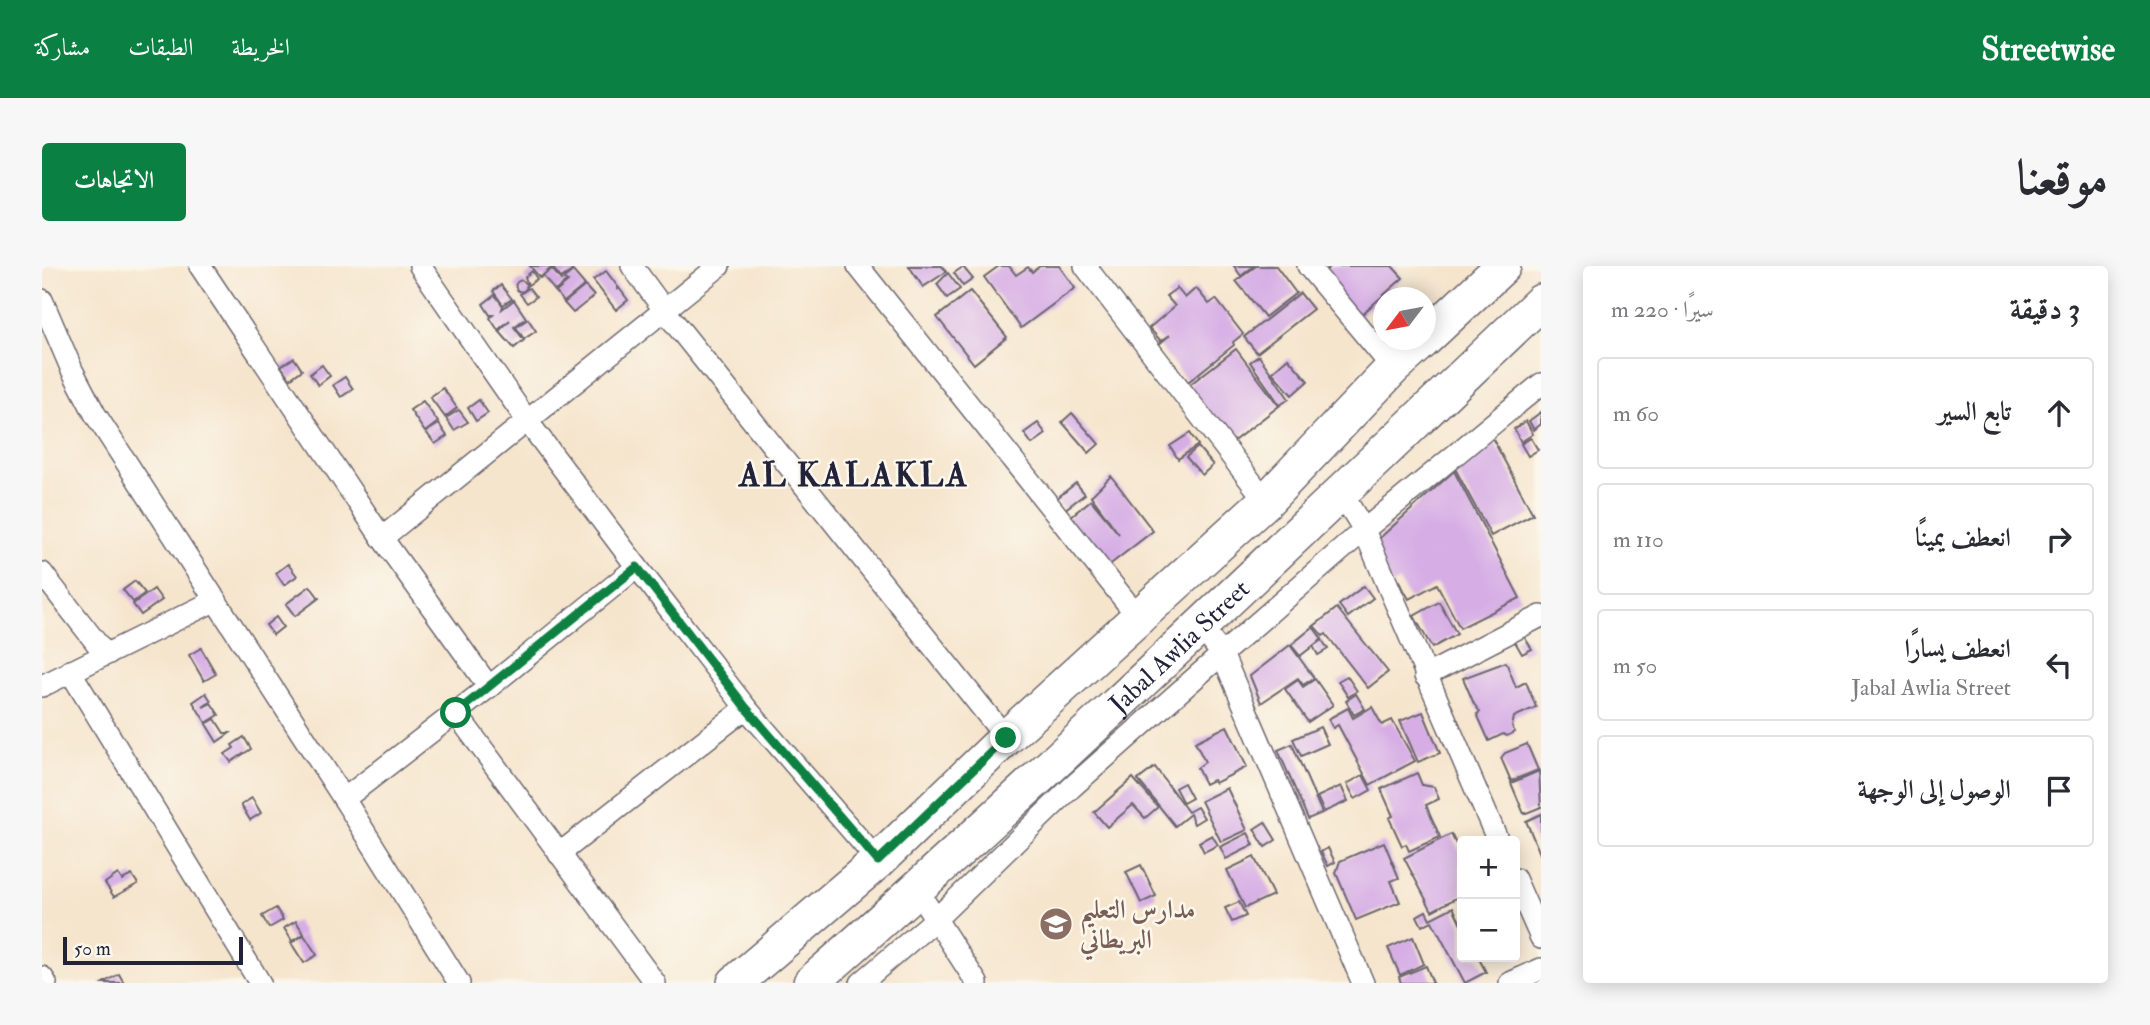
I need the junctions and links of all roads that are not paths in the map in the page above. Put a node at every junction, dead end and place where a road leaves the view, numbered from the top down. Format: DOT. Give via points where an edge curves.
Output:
graph roads {
  1 [pos="200,266"];
  2 [pos="420,266"];
  3 [pos="632,266"];
  4 [pos="719,266"];
  5 [pos="858,266"];
  6 [pos="1085,266"];
  7 [pos="1308,266"];
  8 [pos="1503,266"];
  9 [pos="42,300"];
  10 [pos="1541,302"];
  11 [pos="665,311"];
  12 [pos="1436,329"];
  13 [pos="1413,350"];
  14 [pos="1393,368"];
  15 [pos="1541,384"];
  16 [pos="528,422"];
  17 [pos="1342,492"];
  18 [pos="1266,502"];
  19 [pos="1364,530"];
  20 [pos="382,538"];
  21 [pos="637,567"];
  22 [pos="42,573"];
  23 [pos="216,600"];
  24 [pos="1541,616"];
  25 [pos="1139,618"];
  26 [pos="1200,626"];
  27 [pos="105,654"];
  28 [pos="1222,654"];
  29 [pos="70,671"];
  30 [pos="1425,676"];
  31 [pos="42,686"];
  32 [pos="489,687"];
  33 [pos="746,708"];
  34 [pos="456,713"];
  35 [pos="1006,738"];
  36 [pos="344,799"];
  37 [pos="1496,836"];
  38 [pos="559,853"];
  39 [pos="878,861"];
  40 [pos="917,890"];
  41 [pos="1520,890"];
  42 [pos="937,918"];
  43 [pos="1541,938"];
  44 [pos="1541,969"];
  45 [pos="42,977"];
  46 [pos="46,983"];
  47 [pos="260,983"];
  48 [pos="459,983"];
  49 [pos="655,983"];
  50 [pos="735,983"];
  51 [pos="811,983"];
  52 [pos="861,983"];
  53 [pos="977,983"];
  54 [pos="1363,983"];
  55 [pos="1510,983"];
  1 -- 20 [label="street"];
  2 -- 16 [label="street"];
  3 -- 11 [label="street"];
  4 -- 11 [label="street"];
  5 -- 25 [label="street"];
  6 -- 18 [label="street"];
  7 -- 14 [label="street"];
  8 -- 12 [label="main road, Jabal Awlia Street"];
  9 -- 23 [label="street" via="95,414"];
  10 -- 17 [label="main road, Jabal Awlia Street"];
  11 -- 16 [label="street"];
  11 -- 35 [label="street"];
  13 -- 14 [label="main road, Jabal Awlia Street"];
  14 -- 18 [label="main road, Jabal Awlia Street"];
  15 -- 19 [label="street"];
  16 -- 20 [label="street"];
  16 -- 21 [label="street"];
  17 -- 19 [label="street"];
  17 -- 26 [label="main road, Jabal Awlia Street"];
  18 -- 25 [label="main road, Jabal Awlia Street"];
  19 -- 28 [label="street"];
  19 -- 30 [label="street"];
  20 -- 32 [label="street"];
  21 -- 32 [label="street"];
  21 -- 33 [label="street"];
  22 -- 27 [label="street"];
  23 -- 27 [label="street"];
  23 -- 36 [label="street"];
  24 -- 30 [label="street"];
  25 -- 35 [label="main road, Jabal Awlia Street"];
  26 -- 28 [label="street"];
  26 -- 40 [label="main road, Jabal Awlia Street"];
  27 -- 29 [label="street"];
  28 -- 42 [label="street" via="1072,787"];
  28 -- 54 [label="street"];
  29 -- 31 [label="street"];
  29 -- 47 [label="street"];
  30 -- 37 [label="street"];
  32 -- 34 [label="street"];
  33 -- 38 [label="street"];
  33 -- 39 [label="street"];
  34 -- 36 [label="street"];
  34 -- 38 [label="street"];
  35 -- 39 [label="main road, Jabal Awlia Street"];
  36 -- 48 [label="street"];
  38 -- 49 [label="street"];
  39 -- 50 [label="main road, Jabal Awlia Street"];
  40 -- 42 [label="street"];
  40 -- 51 [label="main road, Jabal Awlia Street"];
  41 -- 43 [label="street"];
  42 -- 52 [label="street"];
  42 -- 53 [label="street"];
  44 -- 55 [label="street"];
  45 -- 46 [label="street"];
}
